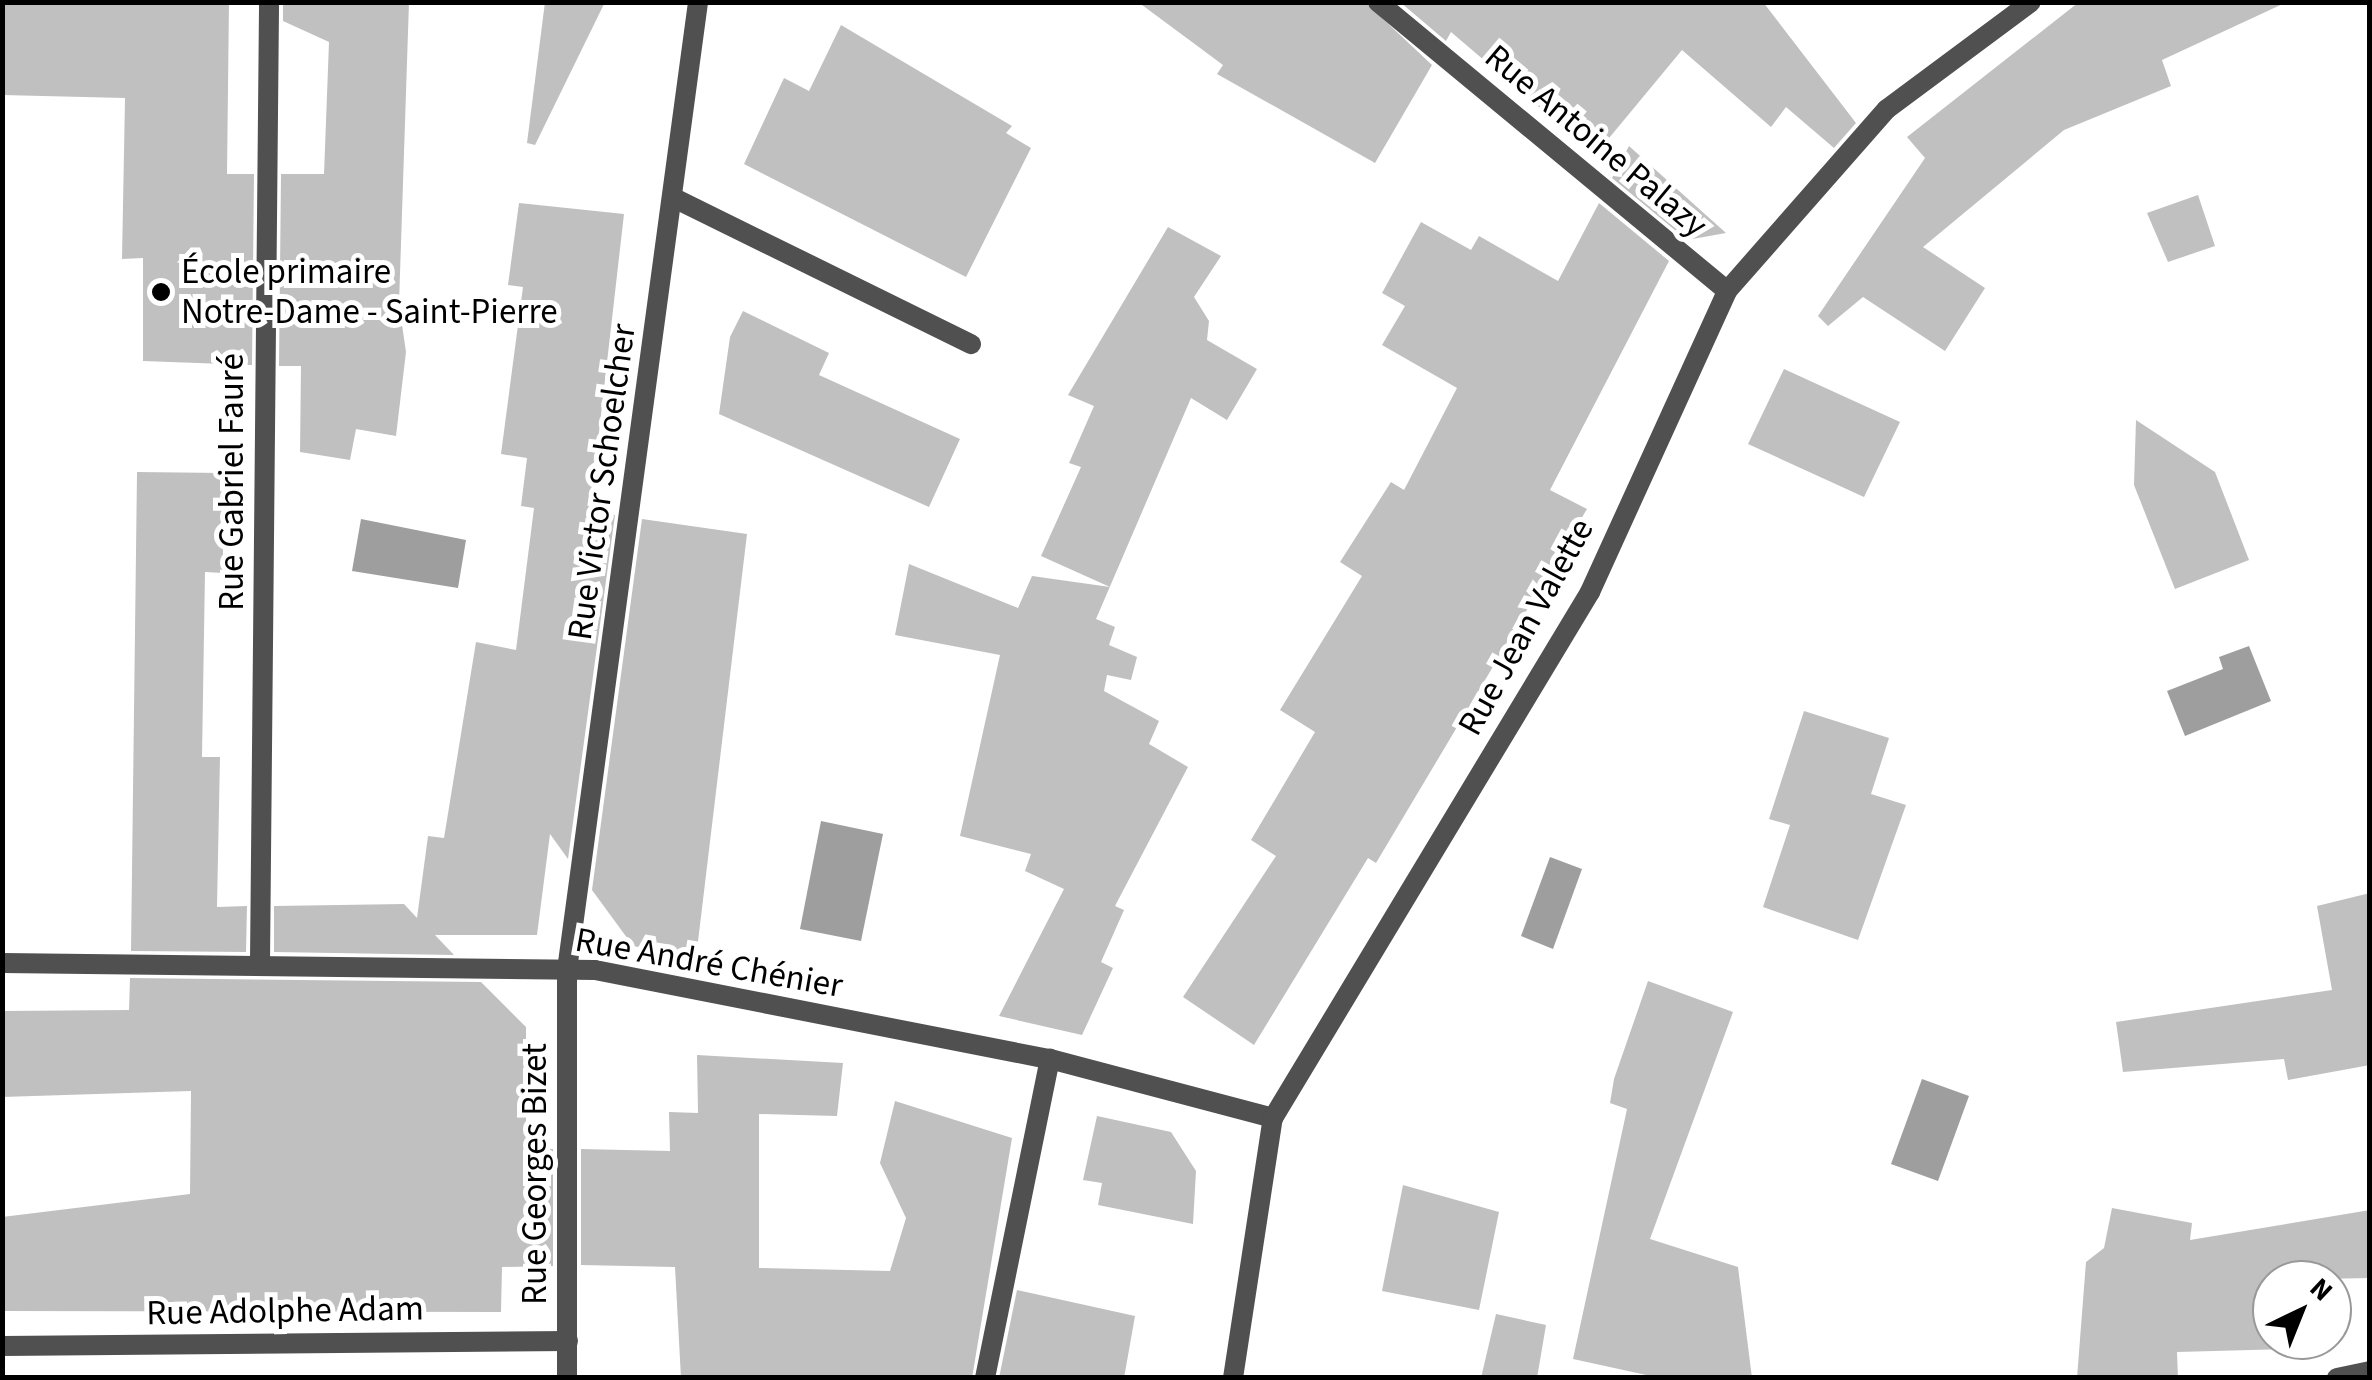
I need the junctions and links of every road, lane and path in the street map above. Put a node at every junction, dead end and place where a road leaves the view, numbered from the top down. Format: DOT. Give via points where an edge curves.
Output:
graph roads {
  1 [pos="268,2"];
  2 [pos="698,2"];
  3 [pos="1378,2"];
  4 [pos="2031,2"];
  5 [pos="674,198"];
  6 [pos="1727,290"];
  7 [pos="971,344"];
  8 [pos="260,962"];
  9 [pos="2,964"];
  10 [pos="567,970"];
  11 [pos="1050,1059"];
  12 [pos="1273,1118"];
  13 [pos="568,1341"];
  14 [pos="2,1346"];
  15 [pos="2370,1371"];
  16 [pos="567,1378"];
  17 [pos="985,1378"];
  18 [pos="1234,1378"];
  19 [pos="2338,1378"];
  1 -- 8 [label="street, Rue Gabriel Fauré"];
  2 -- 5 [label="street, Rue Victor Schoelcher"];
  3 -- 6 [label="street, Rue Antoine Palazy"];
  4 -- 6 [label="street, Rue Jean Valette" via="1887,109"];
  5 -- 7 [label="street"];
  5 -- 10 [label="street, Rue Victor Schoelcher"];
  6 -- 12 [label="street, Rue Jean Valette" via="1590,592"];
  8 -- 9 [label="street, Rue André Chénier"];
  8 -- 10 [label="street, Rue André Chénier"];
  10 -- 11 [label="street, Rue André Chénier"];
  10 -- 13 [label="street, Rue Georges Bizet"];
  11 -- 12 [label="street, Rue André Chénier"];
  11 -- 17 [label="street"];
  12 -- 18 [label="street, Rue Jean Valette"];
  13 -- 14 [label="street, Rue Adolphe Adam"];
  13 -- 16 [label="street, Rue Georges Bizet"];
  15 -- 19 [label="street"];
}
